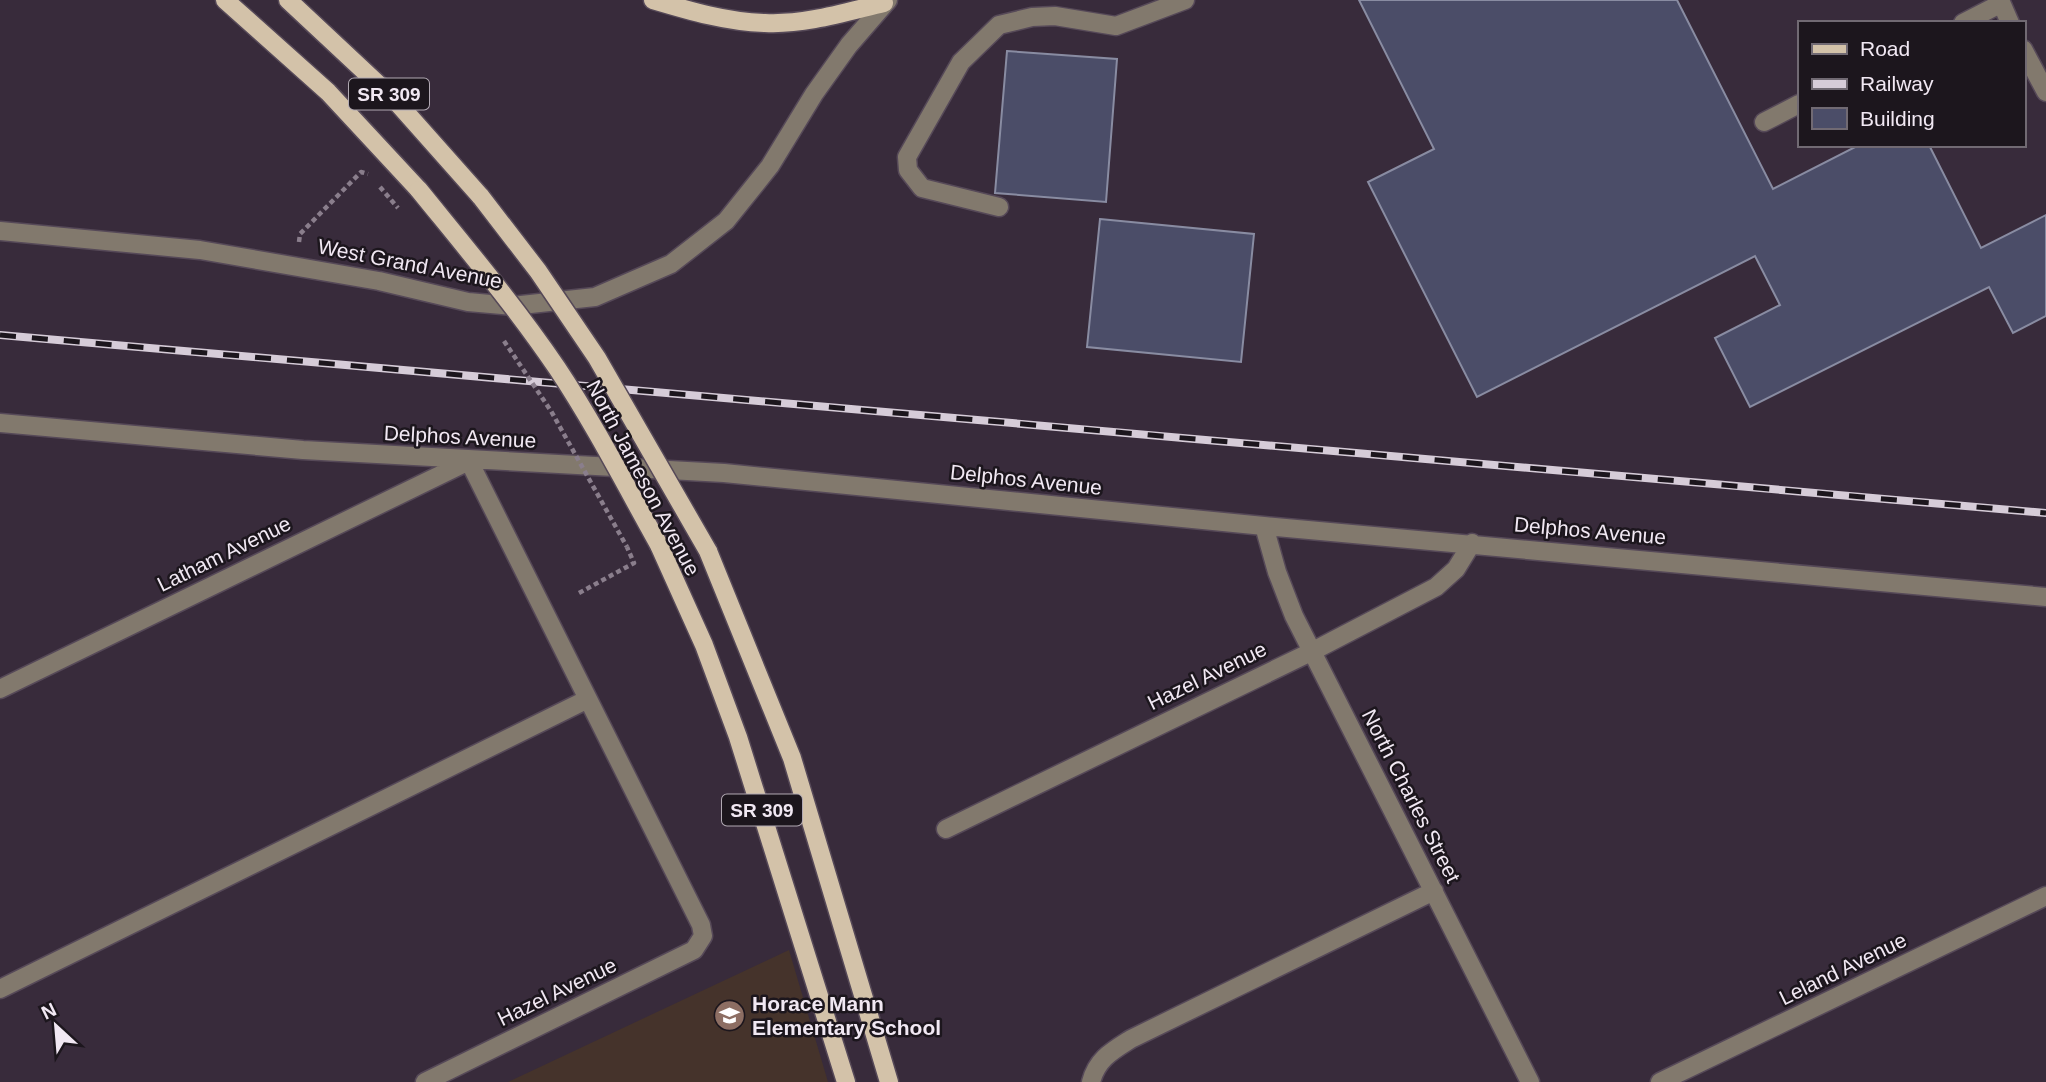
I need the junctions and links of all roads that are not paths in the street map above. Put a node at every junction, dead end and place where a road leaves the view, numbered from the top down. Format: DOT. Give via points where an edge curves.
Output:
graph roads {
  1 [pos="225,0"];
  2 [pos="288,0"];
  3 [pos="653,0"];
  4 [pos="1185,0"];
  5 [pos="886,2"];
  6 [pos="2000,2"];
  7 [pos="1967,21"];
  8 [pos="2009,21"];
  9 [pos="2025,53"];
  10 [pos="2046,92"];
  11 [pos="1798,104"];
  12 [pos="1763,122"];
  13 [pos="999,207"];
  14 [pos="0,231"];
  15 [pos="0,423"];
  16 [pos="469,461"];
  17 [pos="1264,526"];
  18 [pos="1472,543"];
  19 [pos="2046,597"];
  20 [pos="1313,650"];
  21 [pos="0,689"];
  22 [pos="588,699"];
  23 [pos="946,829"];
  24 [pos="1434,891"];
  25 [pos="2046,896"];
  26 [pos="0,989"];
  27 [pos="425,1082"];
  28 [pos="846,1082"];
  29 [pos="889,1082"];
  30 [pos="1091,1082"];
  31 [pos="1530,1082"];
  32 [pos="1660,1082"];
  1 -- 28 [label="main road, North Jameson Avenue / SR 309, bridge" via="328,92 419,190 557,369 605,446 659,545 704,645"];
  2 -- 29 [label="main road, North Jameson Avenue / SR 309, bridge" via="394,99 481,197 538,271 597,358 708,551 792,758"];
  3 -- 5 [label="main road" via="727,20 768,24"];
  4 -- 13 [label="street" via="1116,26 1055,16 999,25 961,62 907,157 908,170 922,188"];
  5 -- 14 [label="street, West Grand Avenue" via="835,65 770,166 726,220 671,264 595,297 512,306 468,302 354,276 213,252"];
  6 -- 7 [label="street"];
  6 -- 8 [label="street"];
  9 -- 10 [label="street"];
  11 -- 12 [label="street"];
  15 -- 16 [label="street, Delphos Avenue"];
  16 -- 17 [label="street, Delphos Avenue" via="724,473"];
  16 -- 21 [label="street, Latham Avenue"];
  16 -- 22 [label="street"];
  17 -- 18 [label="street, Delphos Avenue"];
  17 -- 20 [label="street, North Charles Street" via="1277,572"];
  18 -- 19 [label="street, Delphos Avenue"];
  18 -- 20 [label="street, Hazel Avenue" via="1456,569 1436,587"];
  20 -- 23 [label="street, Hazel Avenue"];
  20 -- 24 [label="street, North Charles Street"];
  22 -- 26 [label="street"];
  22 -- 27 [label="street, Hazel Avenue" via="703,936 694,950 678,959"];
  24 -- 30 [label="street" via="1131,1039 1105,1056"];
  24 -- 31 [label="street, North Charles Street"];
  25 -- 32 [label="street, Leland Avenue"];
}
